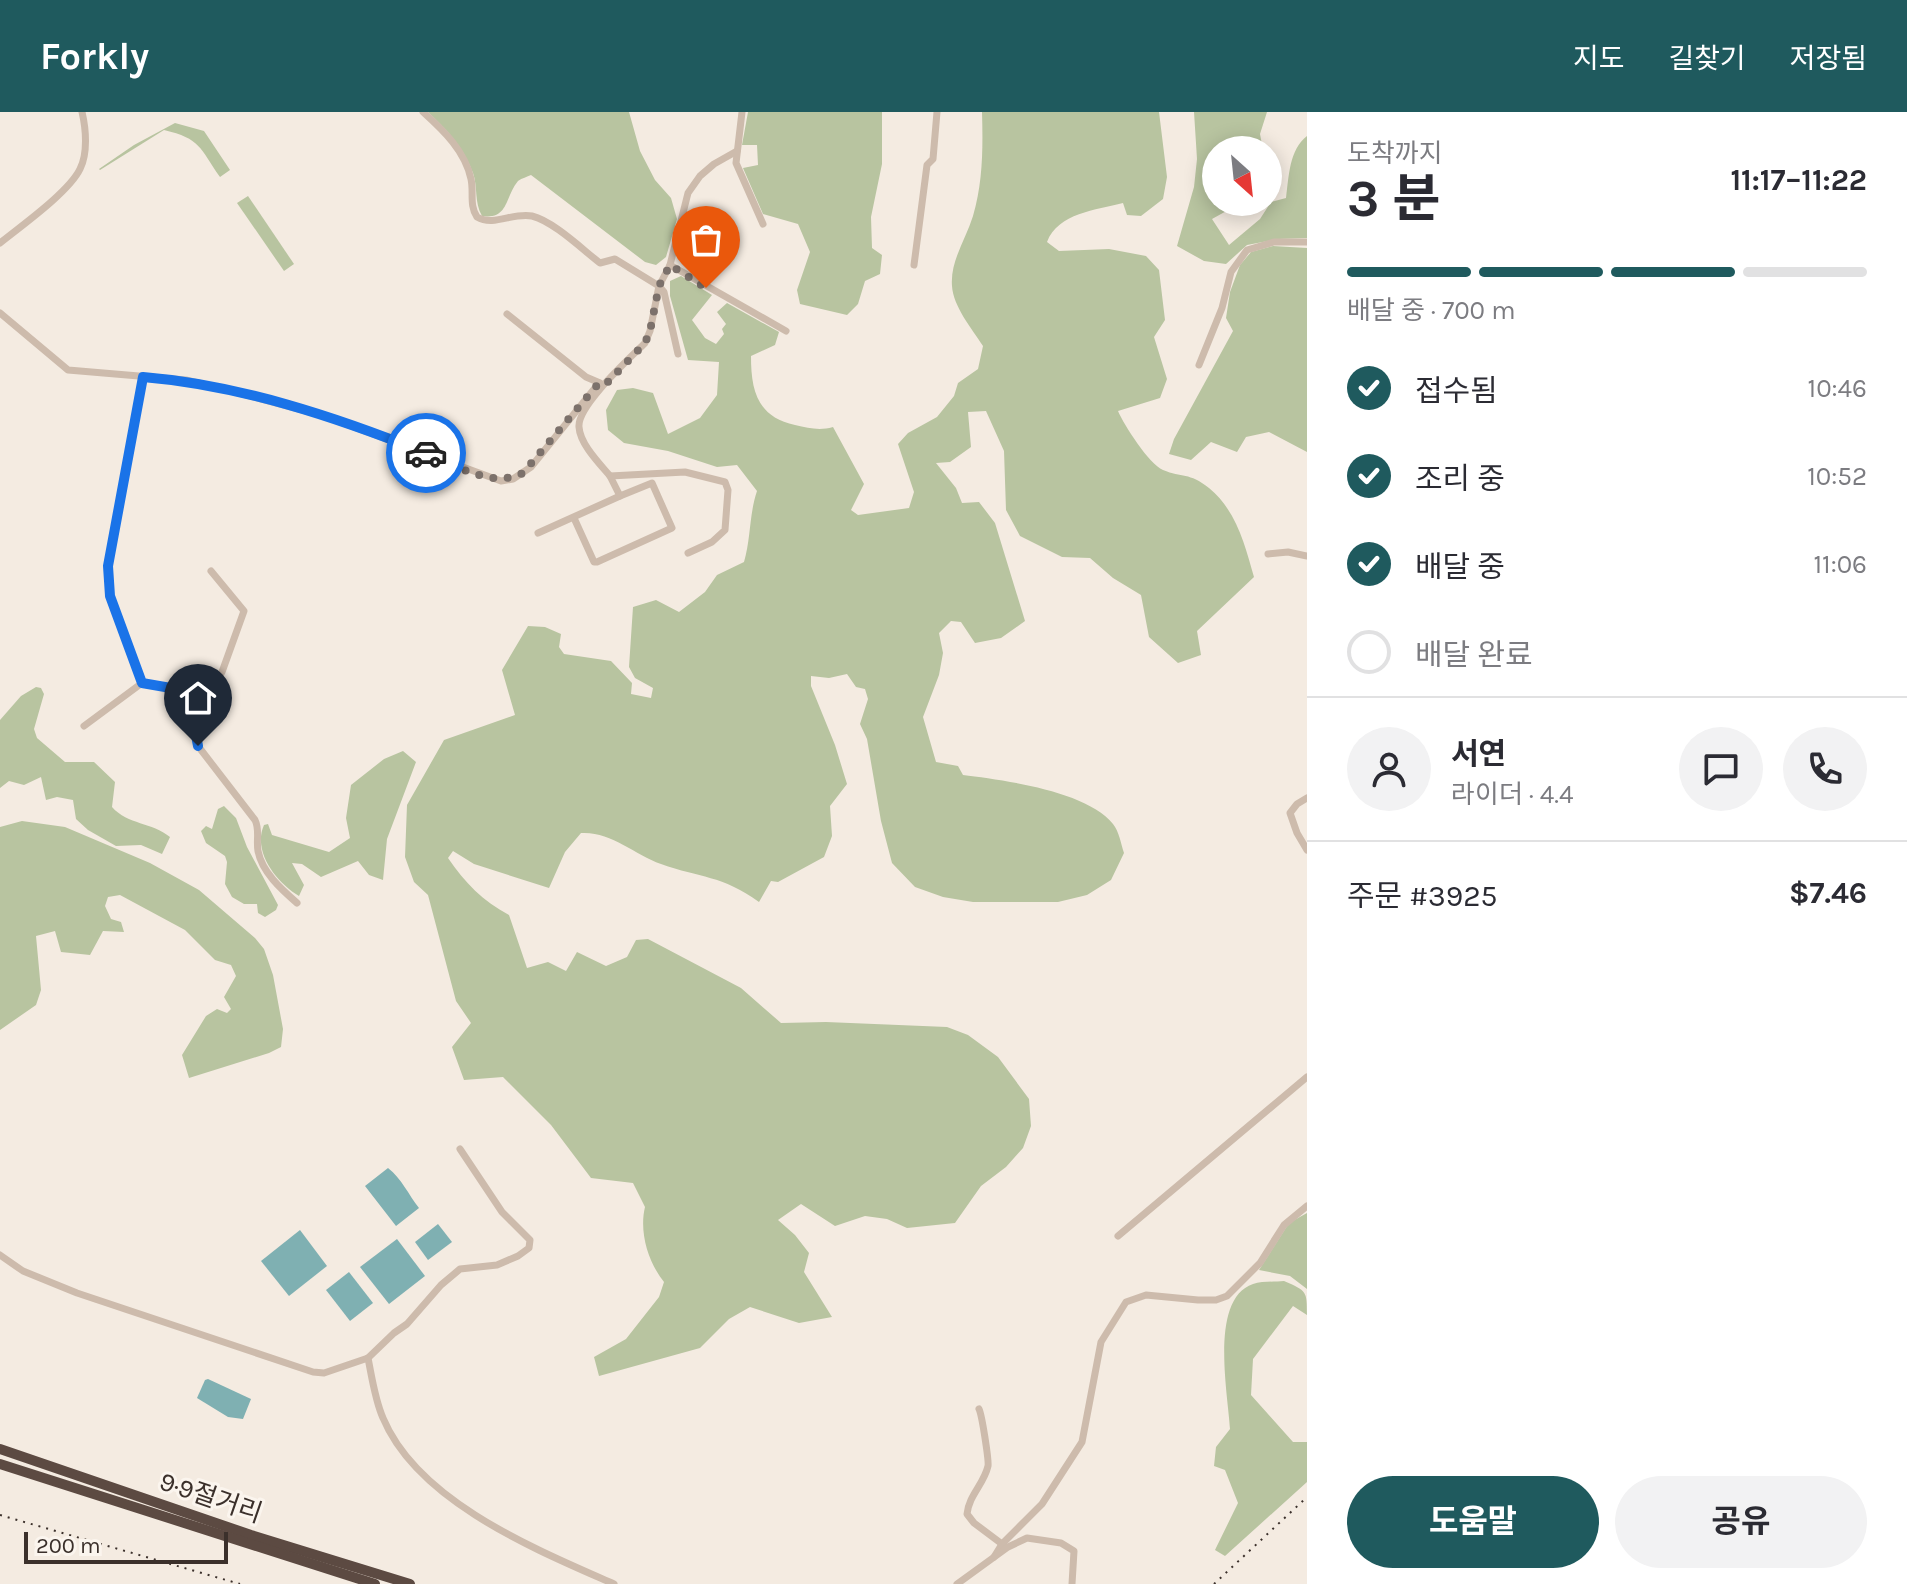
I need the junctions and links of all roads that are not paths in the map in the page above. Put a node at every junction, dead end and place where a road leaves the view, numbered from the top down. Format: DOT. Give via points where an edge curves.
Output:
graph roads {
  1 [pos="82,112"];
  2 [pos="423,112"];
  3 [pos="742,112"];
  4 [pos="937,112"];
  5 [pos="737,151"];
  6 [pos="763,224"];
  7 [pos="1307,242"];
  8 [pos="0,243"];
  9 [pos="670,265"];
  10 [pos="914,265"];
  11 [pos="659,286"];
  12 [pos="0,313"];
  13 [pos="507,314"];
  14 [pos="786,331"];
  15 [pos="678,354"];
  16 [pos="1199,365"];
  17 [pos="143,377"];
  18 [pos="602,384"];
  19 [pos="610,476"];
  20 [pos="620,496"];
  21 [pos="574,518"];
  22 [pos="538,533"];
  23 [pos="688,553"];
  24 [pos="1268,554"];
  25 [pos="1307,556"];
  26 [pos="211,571"];
  27 [pos="142,683"];
  28 [pos="188,691"];
  29 [pos="84,726"];
  30 [pos="1307,798"];
  31 [pos="1307,850"];
  32 [pos="297,903"];
  33 [pos="1307,1077"];
  34 [pos="460,1149"];
  35 [pos="1307,1206"];
  36 [pos="1118,1236"];
  37 [pos="0,1255"];
  38 [pos="368,1358"];
  39 [pos="979,1409"];
  40 [pos="0,1449"];
  41 [pos="0,1464"];
  42 [pos="1002,1544"];
  43 [pos="994,1557"];
  44 [pos="375,1584"];
  45 [pos="410,1584"];
  46 [pos="614,1584"];
  47 [pos="957,1584"];
  48 [pos="1072,1584"];
  1 -- 8 [label="street" via="80,170"];
  2 -- 11 [label="street" via="453,141 463,159 477,217 536,217 600,263 615,259"];
  3 -- 5 [label="street"];
  4 -- 10 [label="street"];
  5 -- 6 [label="street" via="739,174"];
  5 -- 9 [label="street" via="714,164 688,193"];
  7 -- 16 [label="street" via="1259,245 1238,260"];
  9 -- 11 [label="street"];
  9 -- 14 [label="street"];
  11 -- 15 [label="street" via="668,300"];
  11 -- 18 [label="street" via="645,343"];
  12 -- 17 [label="street" via="68,370"];
  13 -- 18 [label="street"];
  17 -- 18 [label="street" via="186,380 321,415 501,481 531,467"];
  17 -- 27 [label="street" via="108,566 110,596"];
  18 -- 19 [label="street" via="578,426"];
  19 -- 20 [label="street"];
  19 -- 23 [label="street" via="685,472 725,482 725,530"];
  20 -- 21 [label="street"];
  20 -- 21 [label="street" via="652,483 672,528 594,562"];
  21 -- 22 [label="street"];
  24 -- 25 [label="street"];
  26 -- 28 [label="street" via="244,611 213,687"];
  27 -- 28 [label="street"];
  27 -- 29 [label="street"];
  28 -- 32 [label="street" via="198,746 255,820 264,865"];
  30 -- 31 [label="street" via="1290,813"];
  33 -- 36 [label="street"];
  34 -- 38 [label="street" via="502,1212 531,1244 497,1265 452,1274"];
  35 -- 42 [label="street" via="1284,1225 1260,1263 1227,1296 1198,1300 1146,1295 1126,1302 1101,1342 1082,1442 1042,1504"];
  37 -- 38 [label="street" via="23,1271 77,1293 313,1372"];
  38 -- 46 [label="street" via="384,1422 442,1494"];
  39 -- 42 [label="street" via="988,1466 967,1514"];
  40 -- 45 [label="highway, 9·9절거리"];
  41 -- 44 [label="highway, 9·9절거리"];
  42 -- 43 [label="street"];
  43 -- 47 [label="street"];
  43 -- 48 [label="street" via="1027,1538 1061,1543 1076,1555"];
}
